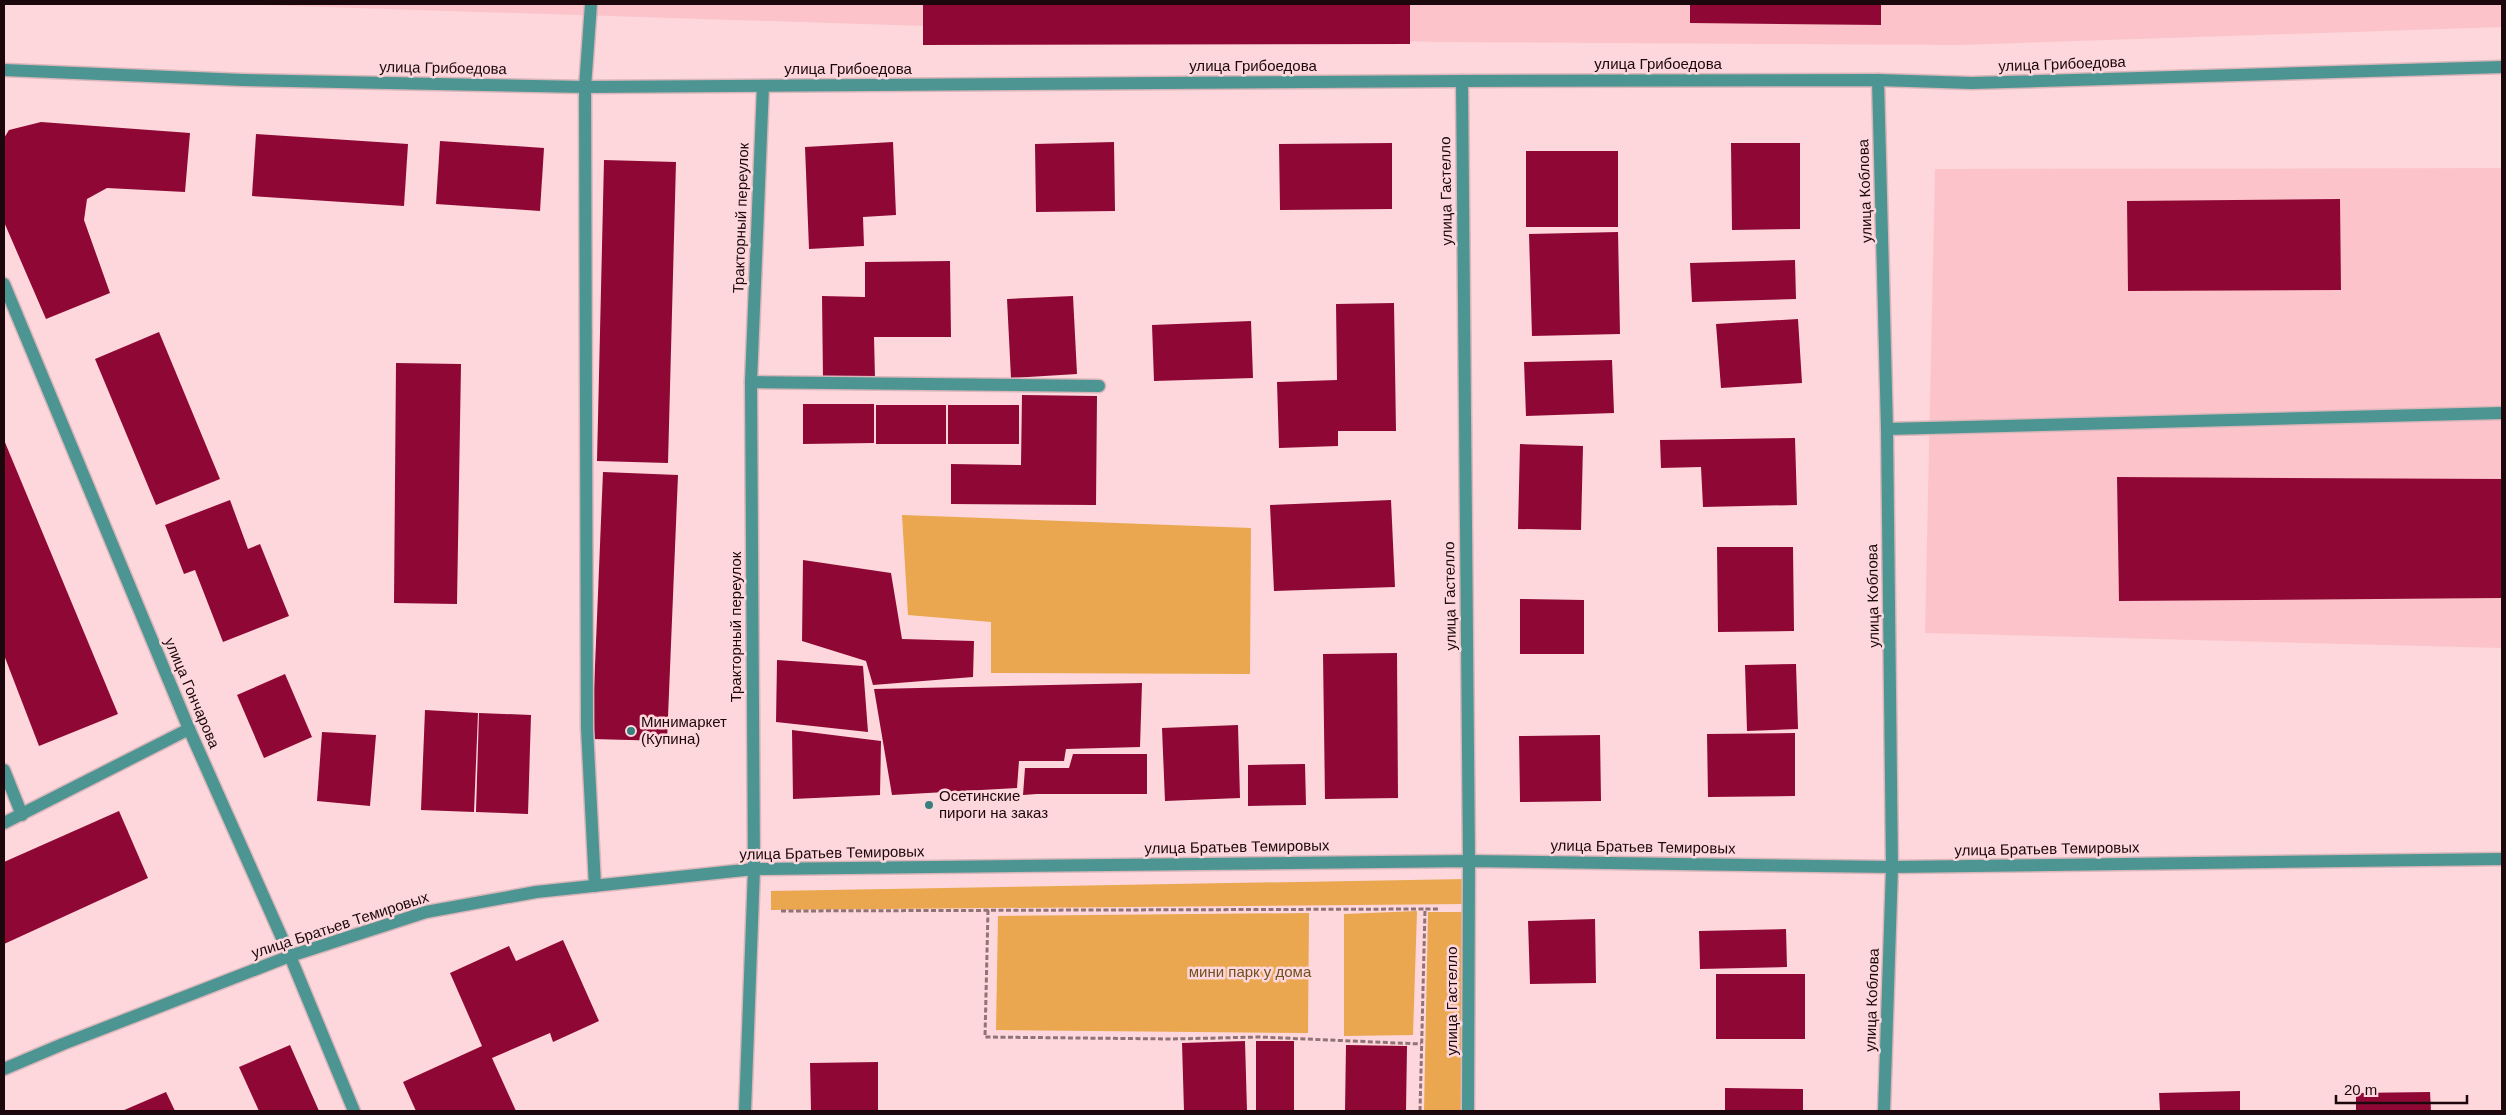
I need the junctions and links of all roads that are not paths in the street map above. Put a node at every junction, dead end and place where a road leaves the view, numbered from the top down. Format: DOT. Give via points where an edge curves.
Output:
graph roads {
  1 [pos="591,4"];
  2 [pos="2502,67"];
  3 [pos="4,70"];
  4 [pos="1878,80"];
  5 [pos="1462,81"];
  6 [pos="763,86"];
  7 [pos="585,88"];
  8 [pos="4,284"];
  9 [pos="751,382"];
  10 [pos="1099,386"];
  11 [pos="2502,413"];
  12 [pos="1887,429"];
  13 [pos="189,729"];
  14 [pos="4,770"];
  15 [pos="22,815"];
  16 [pos="4,823"];
  17 [pos="2502,859"];
  18 [pos="1469,861"];
  19 [pos="1892,867"];
  20 [pos="754,869"];
  21 [pos="595,886"];
  22 [pos="290,956"];
  23 [pos="4,1069"];
  24 [pos="354,1111"];
  25 [pos="745,1111"];
  26 [pos="1468,1111"];
  27 [pos="1884,1111"];
  1 -- 7 [label="street"];
  2 -- 4 [label="street, улица Грибоедова" via="1972,83"];
  3 -- 7 [label="street, улица Грибоедова" via="243,80"];
  4 -- 5 [label="street, улица Грибоедова"];
  4 -- 12 [label="street, улица Коблова"];
  5 -- 6 [label="street, улица Грибоедова"];
  5 -- 18 [label="street, улица Гастелло"];
  6 -- 7 [label="street, улица Грибоедова"];
  6 -- 9 [label="street, Тракторный переулок"];
  7 -- 21 [label="street" via="587,718"];
  8 -- 13 [label="street, улица Гончарова"];
  9 -- 10 [label="street"];
  9 -- 20 [label="street, Тракторный переулок"];
  11 -- 12 [label="street"];
  12 -- 19 [label="street, улица Коблова"];
  13 -- 15 [label="street"];
  13 -- 22 [label="street, улица Гончарова"];
  14 -- 15 [label="street"];
  15 -- 16 [label="street"];
  17 -- 19 [label="street, улица Братьев Темировых"];
  18 -- 19 [label="street, улица Братьев Темировых"];
  18 -- 20 [label="street, улица Братьев Темировых"];
  18 -- 26 [label="street, улица Гастелло"];
  19 -- 27 [label="street, улица Коблова"];
  20 -- 21 [label="street, улица Братьев Темировых"];
  20 -- 25 [label="street, Тракторный переулок"];
  21 -- 22 [label="street, улица Братьев Темировых" via="536,892 426,912"];
  22 -- 23 [label="street, улица Братьев Темировых"];
  22 -- 24 [label="street, улица Гончарова"];
}
